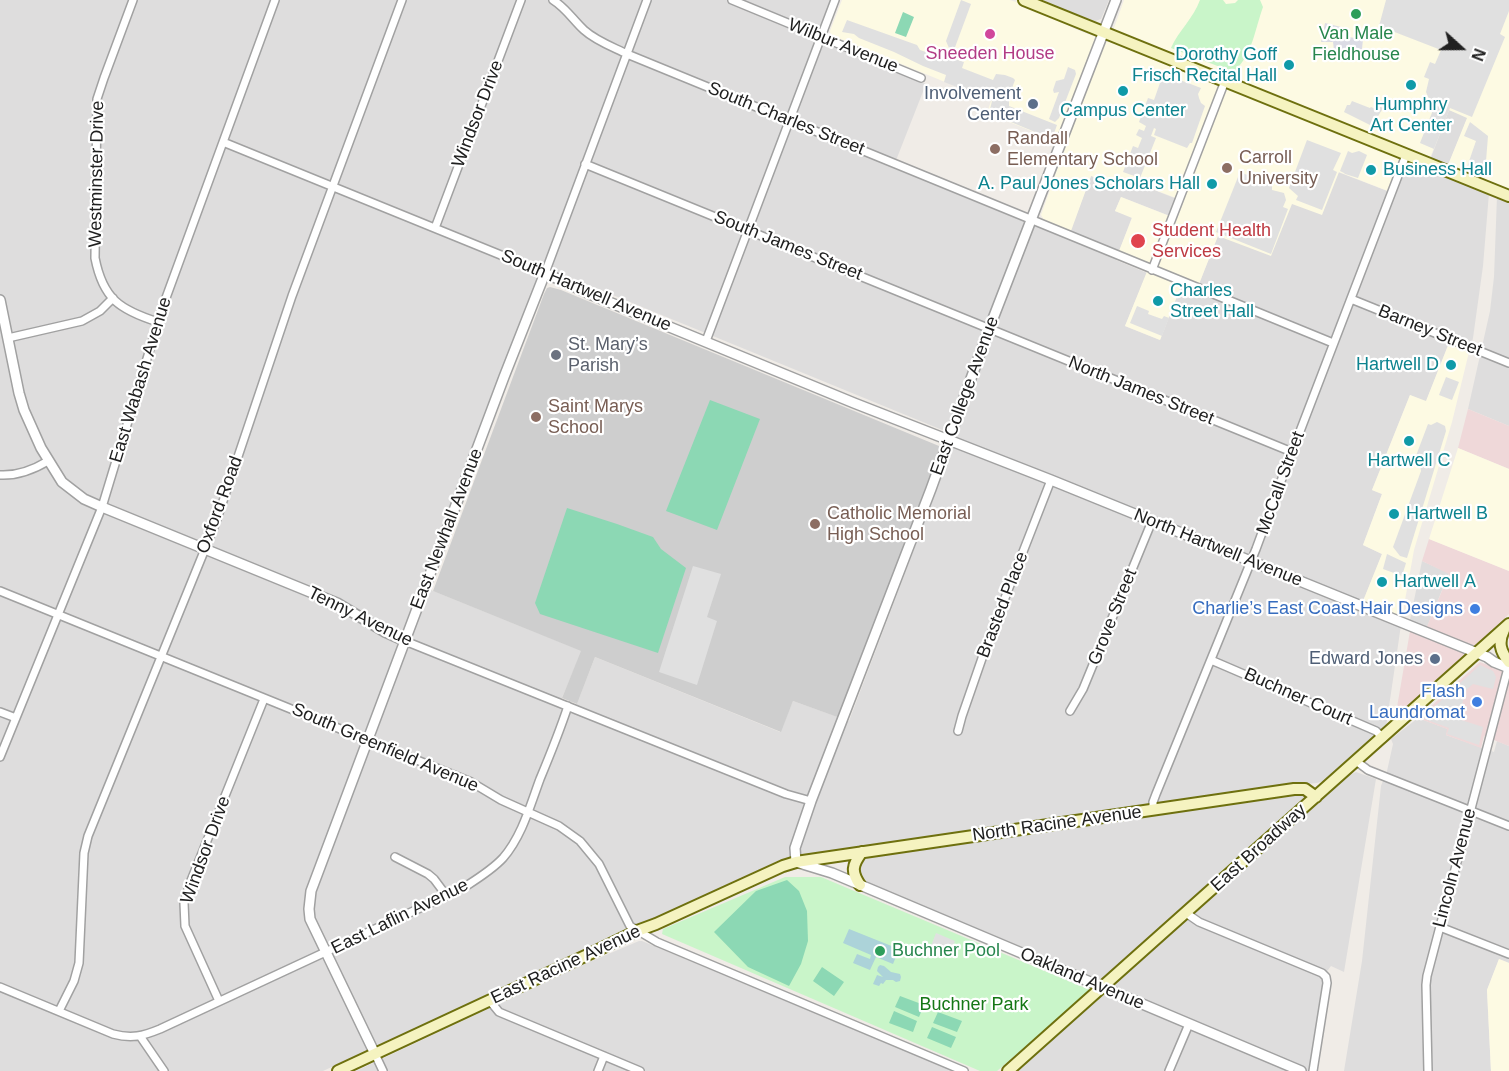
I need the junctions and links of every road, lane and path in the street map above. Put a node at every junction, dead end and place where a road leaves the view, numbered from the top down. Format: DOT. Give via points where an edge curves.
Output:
graph roads {
  1 [pos="133,0"];
  2 [pos="276,0"];
  3 [pos="402,0"];
  4 [pos="521,0"];
  5 [pos="553,0"];
  6 [pos="647,0"];
  7 [pos="732,0"];
  8 [pos="835,0"];
  9 [pos="1023,0"];
  10 [pos="1116,0"];
  11 [pos="1104,33"];
  12 [pos="821,37"];
  13 [pos="627,54"];
  14 [pos="921,78"];
  15 [pos="1225,81"];
  16 [pos="789,121"];
  17 [pos="223,142"];
  18 [pos="1406,155"];
  19 [pos="585,164"];
  20 [pos="332,186"];
  21 [pos="1509,196"];
  22 [pos="1032,220"];
  23 [pos="435,228"];
  24 [pos="748,230"];
  25 [pos="1152,270"];
  26 [pos="545,273"];
  27 [pos="113,298"];
  28 [pos="1351,299"];
  29 [pos="0,300"];
  30 [pos="158,322"];
  31 [pos="989,329"];
  32 [pos="8,338"];
  33 [pos="706,342"];
  34 [pos="1333,343"];
  35 [pos="1509,363"];
  36 [pos="949,440"];
  37 [pos="1292,452"];
  38 [pos="48,460"];
  39 [pos="0,475"];
  40 [pos="1051,480"];
  41 [pos="102,507"];
  42 [pos="1152,521"];
  43 [pos="205,549"];
  44 [pos="1251,561"];
  45 [pos="0,591"];
  46 [pos="58,615"];
  47 [pos="1507,626"];
  48 [pos="405,640"];
  49 [pos="1482,655"];
  50 [pos="162,656"];
  51 [pos="1211,660"];
  52 [pos="1509,666"];
  53 [pos="264,699"];
  54 [pos="567,706"];
  55 [pos="1070,711"];
  56 [pos="0,712"];
  57 [pos="16,718"];
  58 [pos="958,731"];
  59 [pos="1383,738"];
  60 [pos="368,740"];
  61 [pos="0,757"];
  62 [pos="1356,761"];
  63 [pos="1316,797"];
  64 [pos="811,801"];
  65 [pos="1153,810"];
  66 [pos="1470,811"];
  67 [pos="528,812"];
  68 [pos="1509,826"];
  69 [pos="862,852"];
  70 [pos="395,857"];
  71 [pos="796,862"];
  72 [pos="860,885"];
  73 [pos="446,895"];
  74 [pos="1186,913"];
  75 [pos="1440,927"];
  76 [pos="638,931"];
  77 [pos="326,952"];
  78 [pos="1509,954"];
  79 [pos="0,987"];
  80 [pos="1103,987"];
  81 [pos="219,1001"];
  82 [pos="490,1001"];
  83 [pos="59,1011"];
  84 [pos="1188,1024"];
  85 [pos="140,1036"];
  86 [pos="375,1054"];
  87 [pos="604,1056"];
  88 [pos="164,1071"];
  89 [pos="338,1071"];
  90 [pos="383,1071"];
  91 [pos="598,1071"];
  92 [pos="640,1071"];
  93 [pos="964,1071"];
  94 [pos="1008,1071"];
  95 [pos="1169,1071"];
  96 [pos="1301,1071"];
  97 [pos="1313,1071"];
  98 [pos="1428,1071"];
  1 -- 27 [label="street, Westminster Drive" via="97,104 95,258 104,288"];
  2 -- 17 [label="street, East Wabash Avenue"];
  3 -- 20 [label="street, Oxford Road"];
  4 -- 23 [label="street, Windsor Drive"];
  5 -- 13 [label="street, South Charles Street" via="592,36"];
  6 -- 13 [label="street, East Newhall Avenue"];
  7 -- 12 [label="street, Wilbur Avenue"];
  8 -- 12 [label="street"];
  9 -- 11 [label="main road"];
  10 -- 11 [label="street, East College Avenue"];
  11 -- 15 [label="main road"];
  11 -- 22 [label="street, East College Avenue"];
  12 -- 14 [label="street, Wilbur Avenue"];
  12 -- 16 [label="street"];
  13 -- 16 [label="street, South Charles Street"];
  13 -- 19 [label="street, East Newhall Avenue"];
  15 -- 18 [label="main road"];
  15 -- 25 [label="street"];
  16 -- 22 [label="street, South Charles Street"];
  16 -- 24 [label="street"];
  17 -- 20 [label="street, South Hartwell Avenue"];
  17 -- 30 [label="street, East Wabash Avenue"];
  18 -- 21 [label="main road"];
  18 -- 28 [label="street, McCall Street"];
  19 -- 24 [label="street, South James Street"];
  19 -- 26 [label="street, East Newhall Avenue"];
  20 -- 23 [label="street, South Hartwell Avenue"];
  20 -- 43 [label="street, Oxford Road"];
  22 -- 25 [label="street, South Charles Street"];
  22 -- 31 [label="street, East College Avenue"];
  23 -- 26 [label="street, South Hartwell Avenue"];
  24 -- 31 [label="street, South James Street"];
  24 -- 33 [label="street"];
  25 -- 34 [label="street, South Charles Street"];
  26 -- 33 [label="street, South Hartwell Avenue"];
  26 -- 48 [label="street, East Newhall Avenue"];
  27 -- 30 [label="street, Westminster Drive" via="134,314"];
  27 -- 32 [label="street" via="82,321"];
  28 -- 34 [label="street, McCall Street"];
  28 -- 35 [label="street, Barney Street"];
  29 -- 32 [label="street, Tenny Avenue"];
  30 -- 41 [label="street, East Wabash Avenue"];
  31 -- 36 [label="street, East College Avenue"];
  31 -- 37 [label="street, North James Street"];
  32 -- 38 [label="street, Tenny Avenue" via="24,410"];
  33 -- 36 [label="street, South Hartwell Avenue"];
  34 -- 37 [label="street, McCall Street"];
  36 -- 40 [label="street, North Hartwell Avenue"];
  36 -- 64 [label="street, East College Avenue"];
  37 -- 44 [label="street, McCall Street"];
  38 -- 39 [label="street" via="21,474"];
  38 -- 41 [label="street, Tenny Avenue" via="73,492"];
  40 -- 42 [label="street, North Hartwell Avenue"];
  40 -- 58 [label="street, Brasted Place" via="987,644"];
  41 -- 43 [label="street, Tenny Avenue"];
  41 -- 46 [label="street, East Wabash Avenue"];
  42 -- 44 [label="street, North Hartwell Avenue"];
  42 -- 55 [label="street, Grove Street" via="1083,689"];
  43 -- 48 [label="street, Tenny Avenue" via="337,603"];
  43 -- 50 [label="street, Oxford Road"];
  44 -- 49 [label="street, North Hartwell Avenue"];
  44 -- 51 [label="street, McCall Street"];
  45 -- 46 [label="street, South Greenfield Avenue"];
  46 -- 50 [label="street, South Greenfield Avenue"];
  46 -- 57 [label="street, East Wabash Avenue"];
  47 -- 49 [label="main road, East Broadway"];
  47 -- 52 [label="main road" via="1499,644"];
  48 -- 54 [label="street, Tenny Avenue"];
  48 -- 60 [label="street, East Newhall Avenue"];
  49 -- 52 [label="street, North Hartwell Avenue" via="1496,657"];
  49 -- 59 [label="main road, East Broadway"];
  50 -- 53 [label="street, South Greenfield Avenue"];
  50 -- 83 [label="street, Oxford Road" via="88,836 79,963"];
  51 -- 59 [label="street, Buchner Court" via="1376,731"];
  51 -- 65 [label="street, McCall Street"];
  52 -- 66 [label="street, Lincoln Avenue"];
  53 -- 60 [label="street, South Greenfield Avenue"];
  53 -- 81 [label="street, Windsor Drive" via="184,903 185,926"];
  54 -- 64 [label="street, Tenny Avenue"];
  54 -- 67 [label="street, East Laflin Avenue"];
  56 -- 57 [label="street"];
  57 -- 61 [label="street, East Wabash Avenue"];
  59 -- 62 [label="main road, East Broadway"];
  60 -- 67 [label="street, South Greenfield Avenue" via="471,782"];
  60 -- 77 [label="street, East Newhall Avenue" via="311,891 310,919"];
  62 -- 63 [label="main road, East Broadway"];
  62 -- 66 [label="street" via="1368,770"];
  63 -- 65 [label="main road, North Racine Avenue" via="1305,789 1294,789"];
  63 -- 74 [label="main road, East Broadway"];
  64 -- 71 [label="street, East College Avenue" via="795,848"];
  65 -- 69 [label="main road, North Racine Avenue"];
  66 -- 68 [label="street"];
  66 -- 75 [label="street, Lincoln Avenue"];
  67 -- 73 [label="street, East Laflin Avenue" via="502,859 479,878"];
  67 -- 76 [label="street, South Greenfield Avenue" via="559,826 587,848 630,926"];
  69 -- 71 [label="main road, North Racine Avenue"];
  69 -- 72 [label="main road" via="854,871"];
  70 -- 73 [label="street" via="428,874"];
  71 -- 72 [label="street, Oakland Avenue"];
  71 -- 76 [label="main road, East Racine Avenue"];
  72 -- 80 [label="street, Oakland Avenue"];
  73 -- 77 [label="street, East Laflin Avenue"];
  74 -- 80 [label="main road, East Broadway"];
  74 -- 97 [label="street" via="1326,977"];
  75 -- 78 [label="street"];
  75 -- 98 [label="street, Lincoln Avenue" via="1426,984"];
  76 -- 82 [label="main road, East Racine Avenue"];
  76 -- 93 [label="street, South Greenfield Avenue"];
  77 -- 81 [label="street, East Laflin Avenue"];
  77 -- 86 [label="street, East Newhall Avenue"];
  79 -- 83 [label="street"];
  80 -- 84 [label="street, Oakland Avenue"];
  80 -- 94 [label="main road, East Broadway"];
  81 -- 85 [label="street, East Laflin Avenue"];
  82 -- 86 [label="main road, East Racine Avenue"];
  82 -- 87 [label="street" via="499,1012"];
  83 -- 85 [label="street" via="123,1037"];
  84 -- 95 [label="street"];
  84 -- 96 [label="street, Oakland Avenue"];
  85 -- 88 [label="street"];
  86 -- 89 [label="main road, East Racine Avenue"];
  86 -- 90 [label="street"];
  87 -- 91 [label="street"];
  87 -- 92 [label="street"];
}
